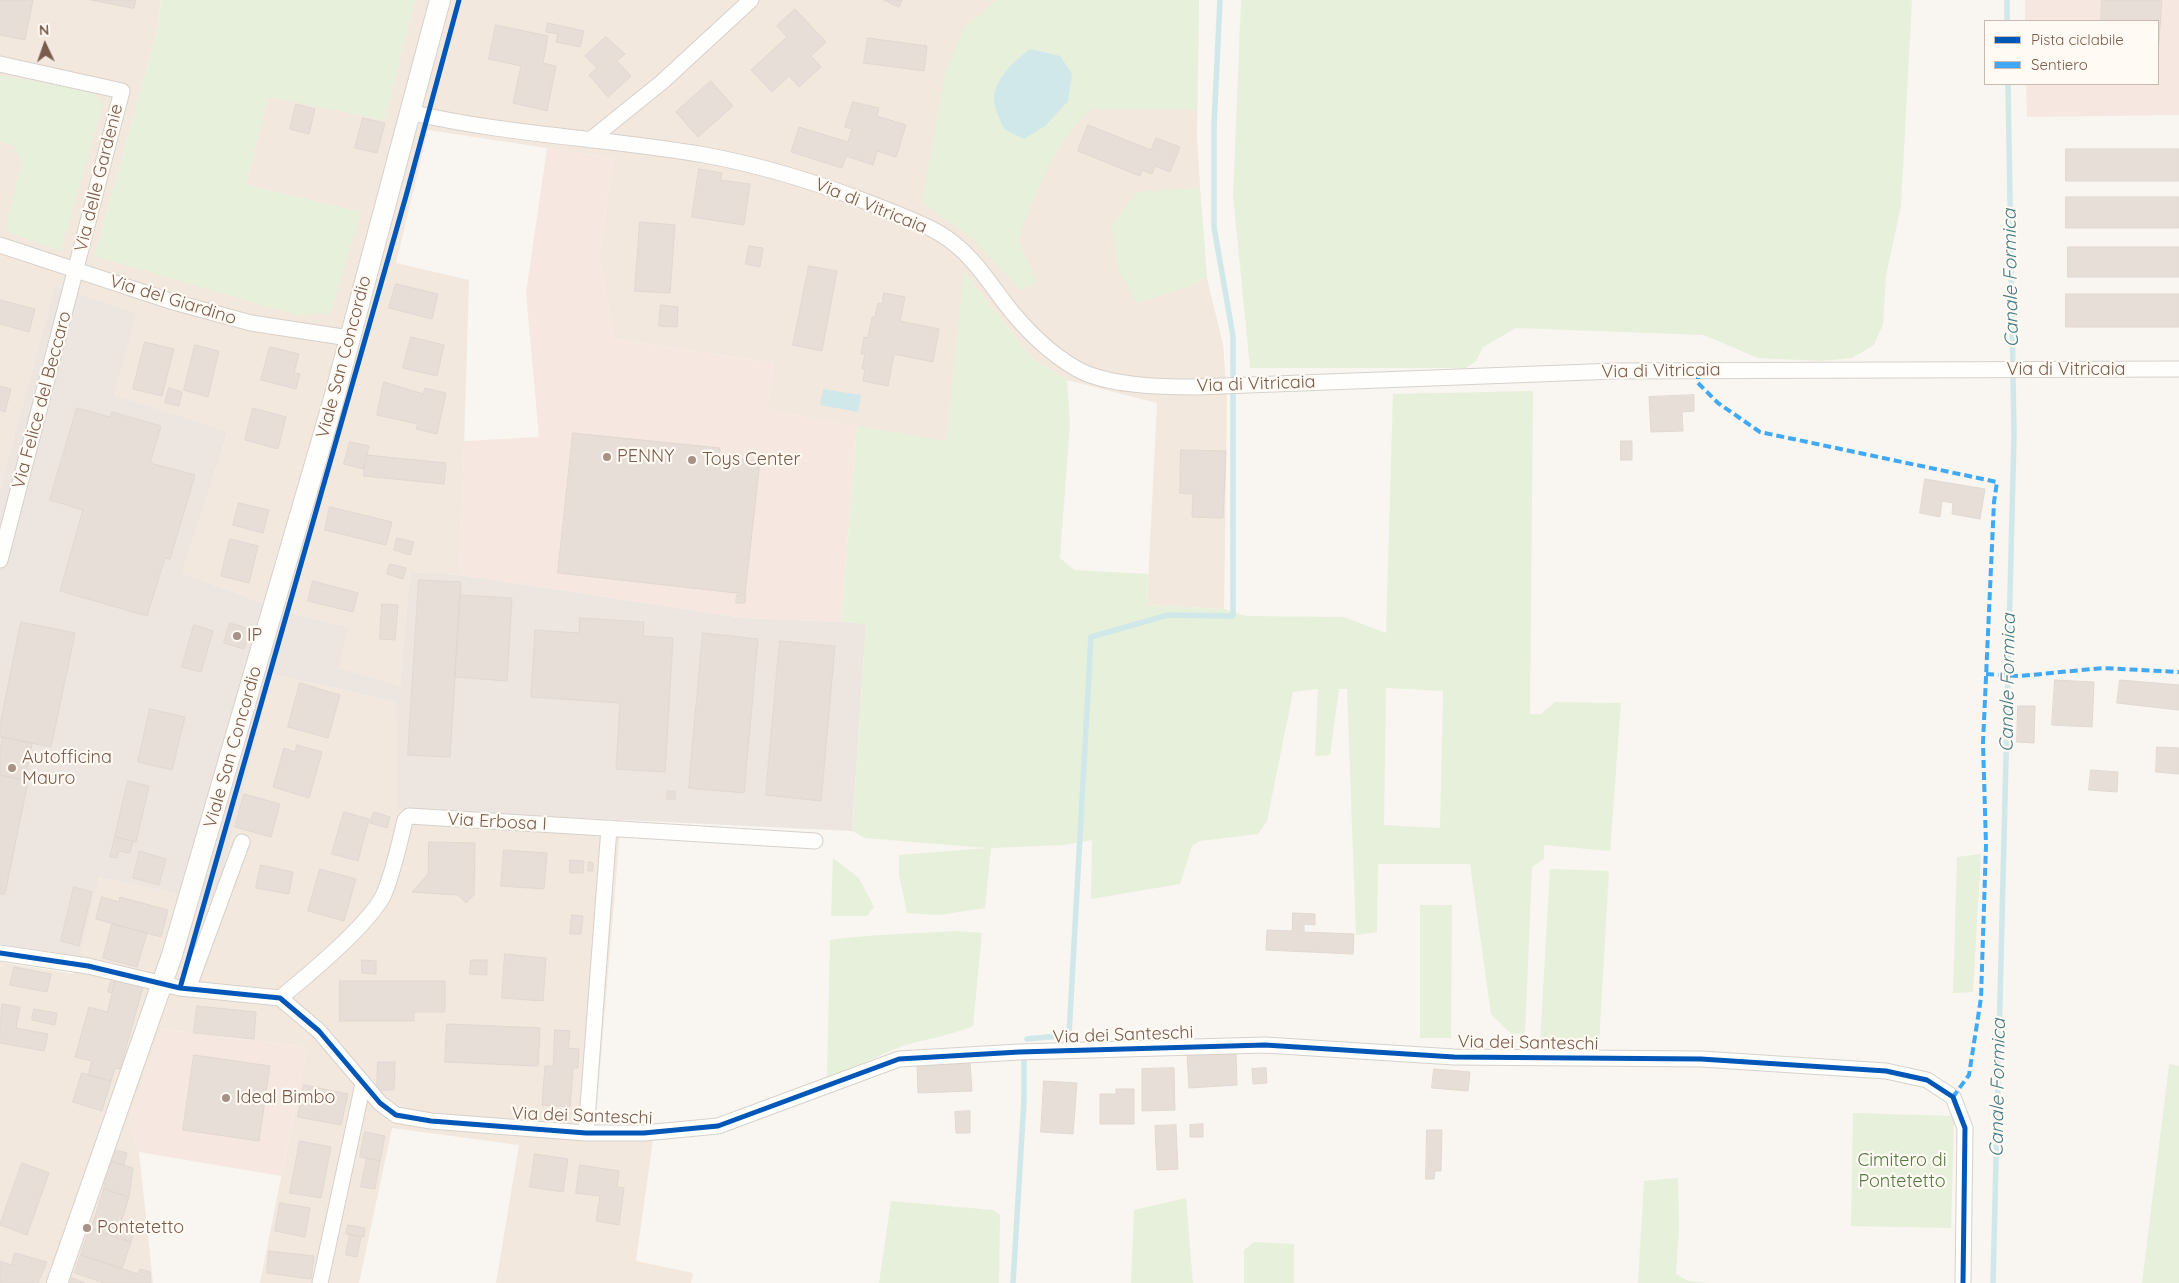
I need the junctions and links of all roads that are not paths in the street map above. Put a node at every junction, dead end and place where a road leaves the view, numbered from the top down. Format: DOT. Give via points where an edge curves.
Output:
graph roads {
  1 [pos="440,0"];
  2 [pos="751,0"];
  3 [pos="0,64"];
  4 [pos="409,112"];
  5 [pos="590,140"];
  6 [pos="0,245"];
  7 [pos="76,270"];
  8 [pos="350,338"];
  9 [pos="2179,369"];
  10 [pos="0,560"];
  11 [pos="609,828"];
  12 [pos="814,841"];
  13 [pos="242,842"];
  14 [pos="0,953"];
  15 [pos="163,983"];
  16 [pos="188,989"];
  17 [pos="280,998"];
  18 [pos="363,1084"];
  19 [pos="586,1133"];
  20 [pos="57,1283"];
  21 [pos="320,1283"];
  22 [pos="1963,1283"];
  1 -- 4 [label="main road, Viale San Concordio"];
  2 -- 5 [label="street" via="662,82"];
  3 -- 7 [label="street, Via delle Gardenie" via="122,91"];
  4 -- 5 [label="street, Via di Vitricaia"];
  4 -- 8 [label="main road, Viale San Concordio"];
  5 -- 9 [label="street, Via di Vitricaia" via="707,156 776,172 911,219 940,234 970,257 1011,311 1039,340 1079,370 1153,387 1616,372"];
  6 -- 7 [label="street, Via del Giardino"];
  7 -- 8 [label="street, Via del Giardino" via="251,323"];
  7 -- 10 [label="street, Via Felice del Beccaro"];
  8 -- 15 [label="main road, Viale San Concordio"];
  11 -- 12 [label="street, Via Erbosa I"];
  11 -- 17 [label="street, Via Erbosa I" via="409,816 405,820 396,862 383,896 365,919 314,970"];
  11 -- 19 [label="street"];
  13 -- 16 [label="street"];
  14 -- 15 [label="street" via="88,966"];
  15 -- 16 [label="street"];
  15 -- 20 [label="main road, Viale San Concordio"];
  16 -- 17 [label="street"];
  17 -- 18 [label="street, Via dei Santeschi" via="319,1030"];
  18 -- 19 [label="street, Via dei Santeschi" via="396,1115 431,1121"];
  18 -- 21 [label="street"];
  19 -- 22 [label="street, Via dei Santeschi" via="644,1133 718,1126 899,1059 1020,1052 1265,1045 1454,1057 1701,1059 1886,1071 1927,1080 1953,1097 1965,1128"];
}
